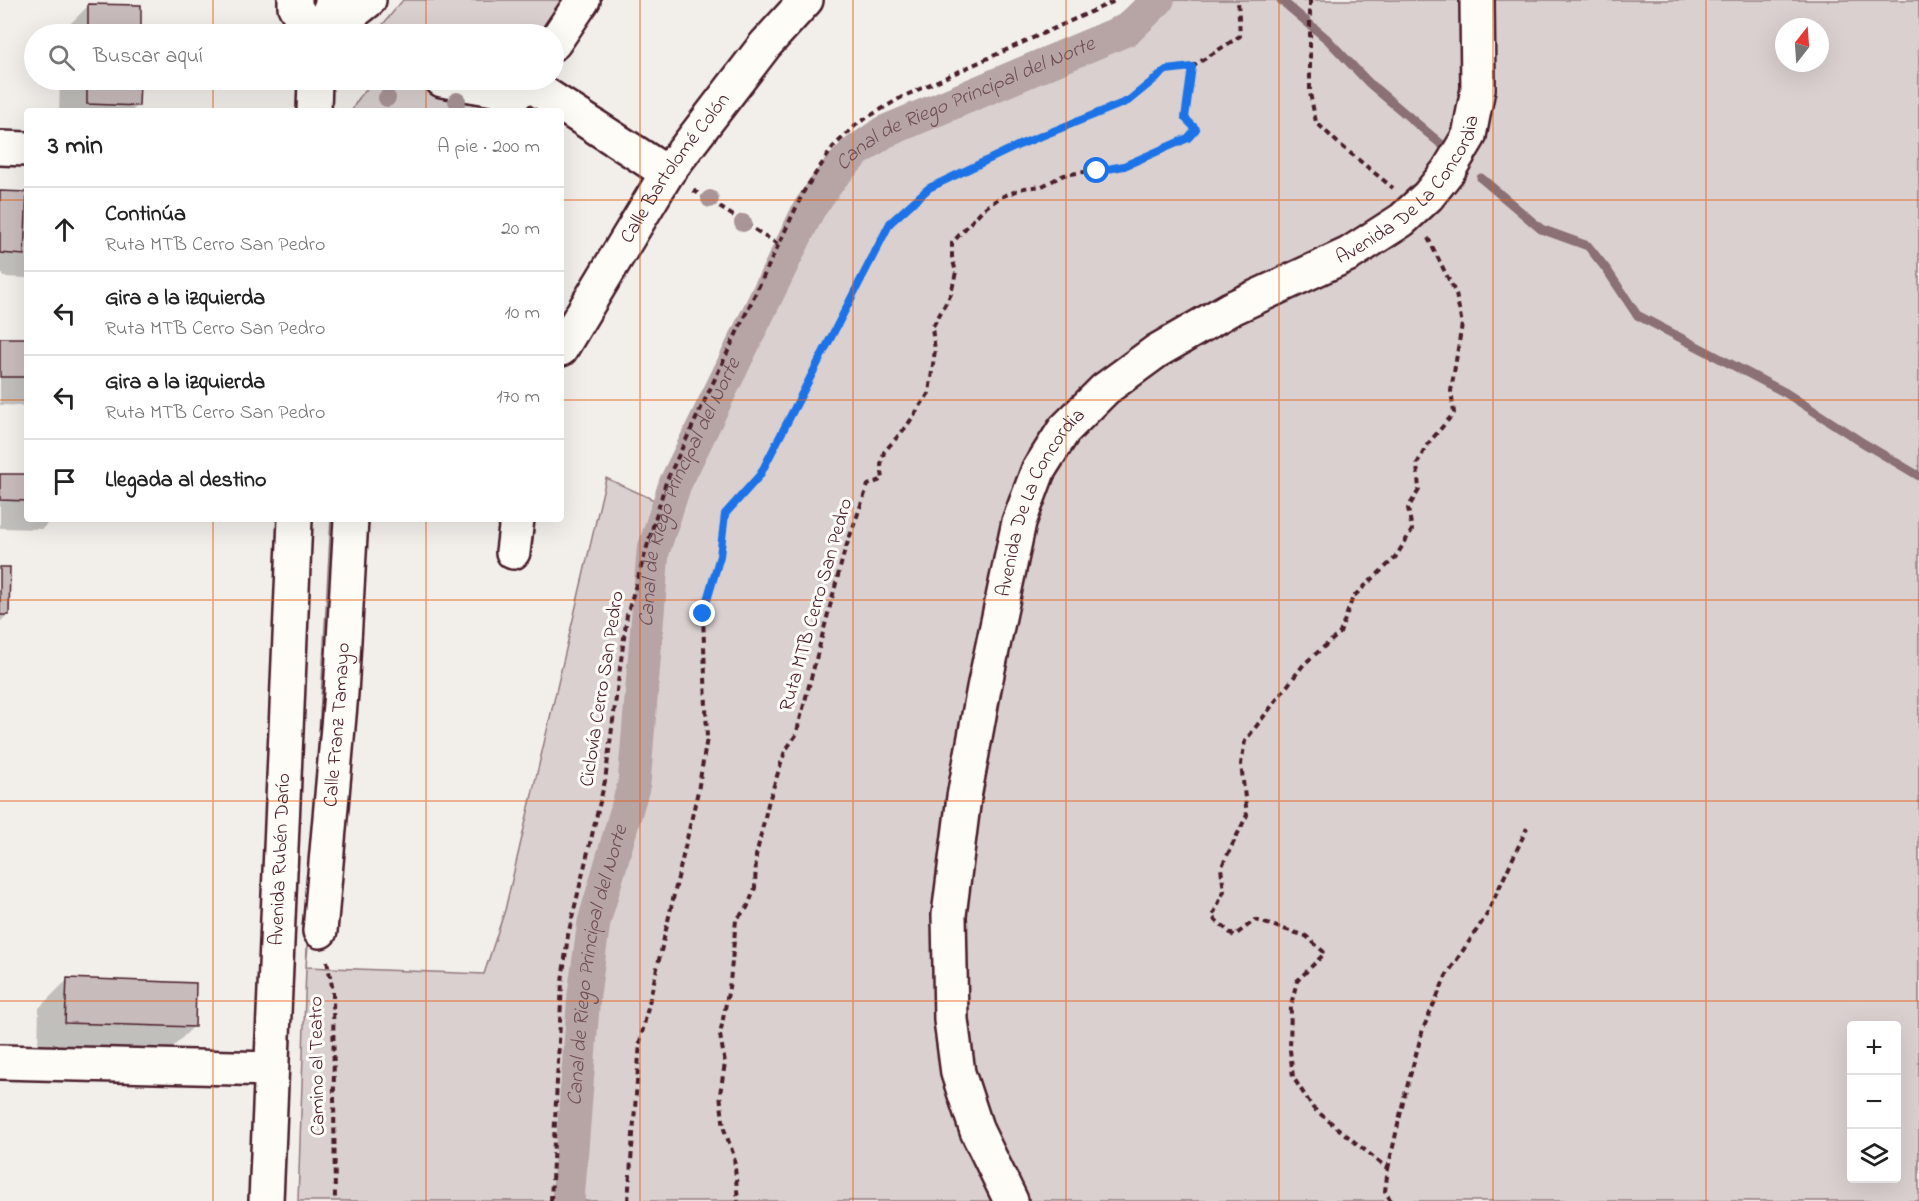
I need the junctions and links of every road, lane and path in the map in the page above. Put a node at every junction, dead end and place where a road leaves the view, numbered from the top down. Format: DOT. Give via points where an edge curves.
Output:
graph roads {
  1 [pos="295,0"];
  2 [pos="332,0"];
  3 [pos="369,0"];
  4 [pos="583,0"];
  5 [pos="806,0"];
  6 [pos="1117,0"];
  7 [pos="1238,0"];
  8 [pos="1310,0"];
  9 [pos="1477,0"];
  10 [pos="306,24"];
  11 [pos="324,24"];
  12 [pos="339,24"];
  13 [pos="564,28"];
  14 [pos="1192,67"];
  15 [pos="315,90"];
  16 [pos="519,91"];
  17 [pos="314,108"];
  18 [pos="550,108"];
  19 [pos="564,116"];
  20 [pos="0,148"];
  21 [pos="24,149"];
  22 [pos="667,173"];
  23 [pos="1413,210"];
  24 [pos="779,245"];
  25 [pos="564,344"];
  26 [pos="295,522"];
  27 [pos="351,522"];
  28 [pos="518,522"];
  29 [pos="513,552"];
  30 [pos="1527,828"];
  31 [pos="320,931"];
  32 [pos="0,1062"];
  33 [pos="271,1069"];
  34 [pos="1388,1169"];
  35 [pos="266,1201"];
  36 [pos="335,1201"];
  37 [pos="551,1201"];
  38 [pos="627,1201"];
  39 [pos="738,1201"];
  40 [pos="1011,1201"];
  41 [pos="1391,1201"];
  1 -- 10 [label="main road"];
  2 -- 11 [label="main road"];
  3 -- 12 [label="main road"];
  4 -- 13 [label="main road"];
  5 -- 22 [label="main road, Calle Bartolomé Colón" via="765,45"];
  6 -- 24 [label="path, Ciclovía Cerro San Pedro" via="902,97 858,123 833,147 804,191"];
  7 -- 14 [label="path" via="1240,36"];
  8 -- 23 [label="path" via="1310,93 1316,122 1389,183"];
  9 -- 23 [label="main road, Avenida De La Concordia" via="1478,89 1468,136 1448,171"];
  14 -- 38 [label="path" via="1166,70 1128,101 1019,145 929,188 890,223 760,475 725,514 720,556 703,614 708,738 640,1042"];
  14 -- 39 [label="path, Ruta MTB Cerro San Pedro" via="1185,118 1196,129 1188,138 1124,166 1064,175 1042,186 1001,197 983,209 952,243 956,272 951,294 932,328 934,350 928,393 906,428 884,452 883,479 868,485 844,553 796,735 784,751 768,804 756,856 755,888 747,908 736,920 720,1035 725,1063 720,1094 724,1129 734,1156"];
  15 -- 17 [label="main road"];
  16 -- 18 [label="main road"];
  19 -- 22 [label="main road"];
  20 -- 21 [label="main road"];
  22 -- 24 [label="path"];
  22 -- 25 [label="main road, Calle Bartolomé Colón"];
  23 -- 34 [label="path" via="1456,294 1462,324 1451,391 1454,412 1417,464 1419,490 1408,508 1412,530 1395,558 1353,597 1340,633 1304,664 1245,741 1241,764 1247,814 1221,868 1224,891 1212,917 1234,936 1255,920 1306,936 1325,953 1297,981 1291,1005 1293,1077 1313,1108"];
  23 -- 40 [label="main road, Avenida De La Concordia" via="1349,254 1230,309 1157,351 1088,405 1064,430 1038,471 1019,522 984,688 964,797 949,915 951,1020 958,1073 977,1131"];
  24 -- 37 [label="path, Ciclovía Cerro San Pedro" via="666,482 627,615 606,781 568,935"];
  26 -- 33 [label="main road, Avenida Rubén Darío"];
  27 -- 31 [label="main road, Calle Franz Tamayo" via="341,693"];
  28 -- 29 [label="main road"];
  30 -- 34 [label="path" via="1486,916 1446,976 1424,1029"];
  31 -- 36 [label="path, Camino al Teatro" via="333,991"];
  32 -- 33 [label="main road"];
  33 -- 35 [label="main road, Avenida Rubén Darío"];
  34 -- 41 [label="path" via="1385,1191"];
}
